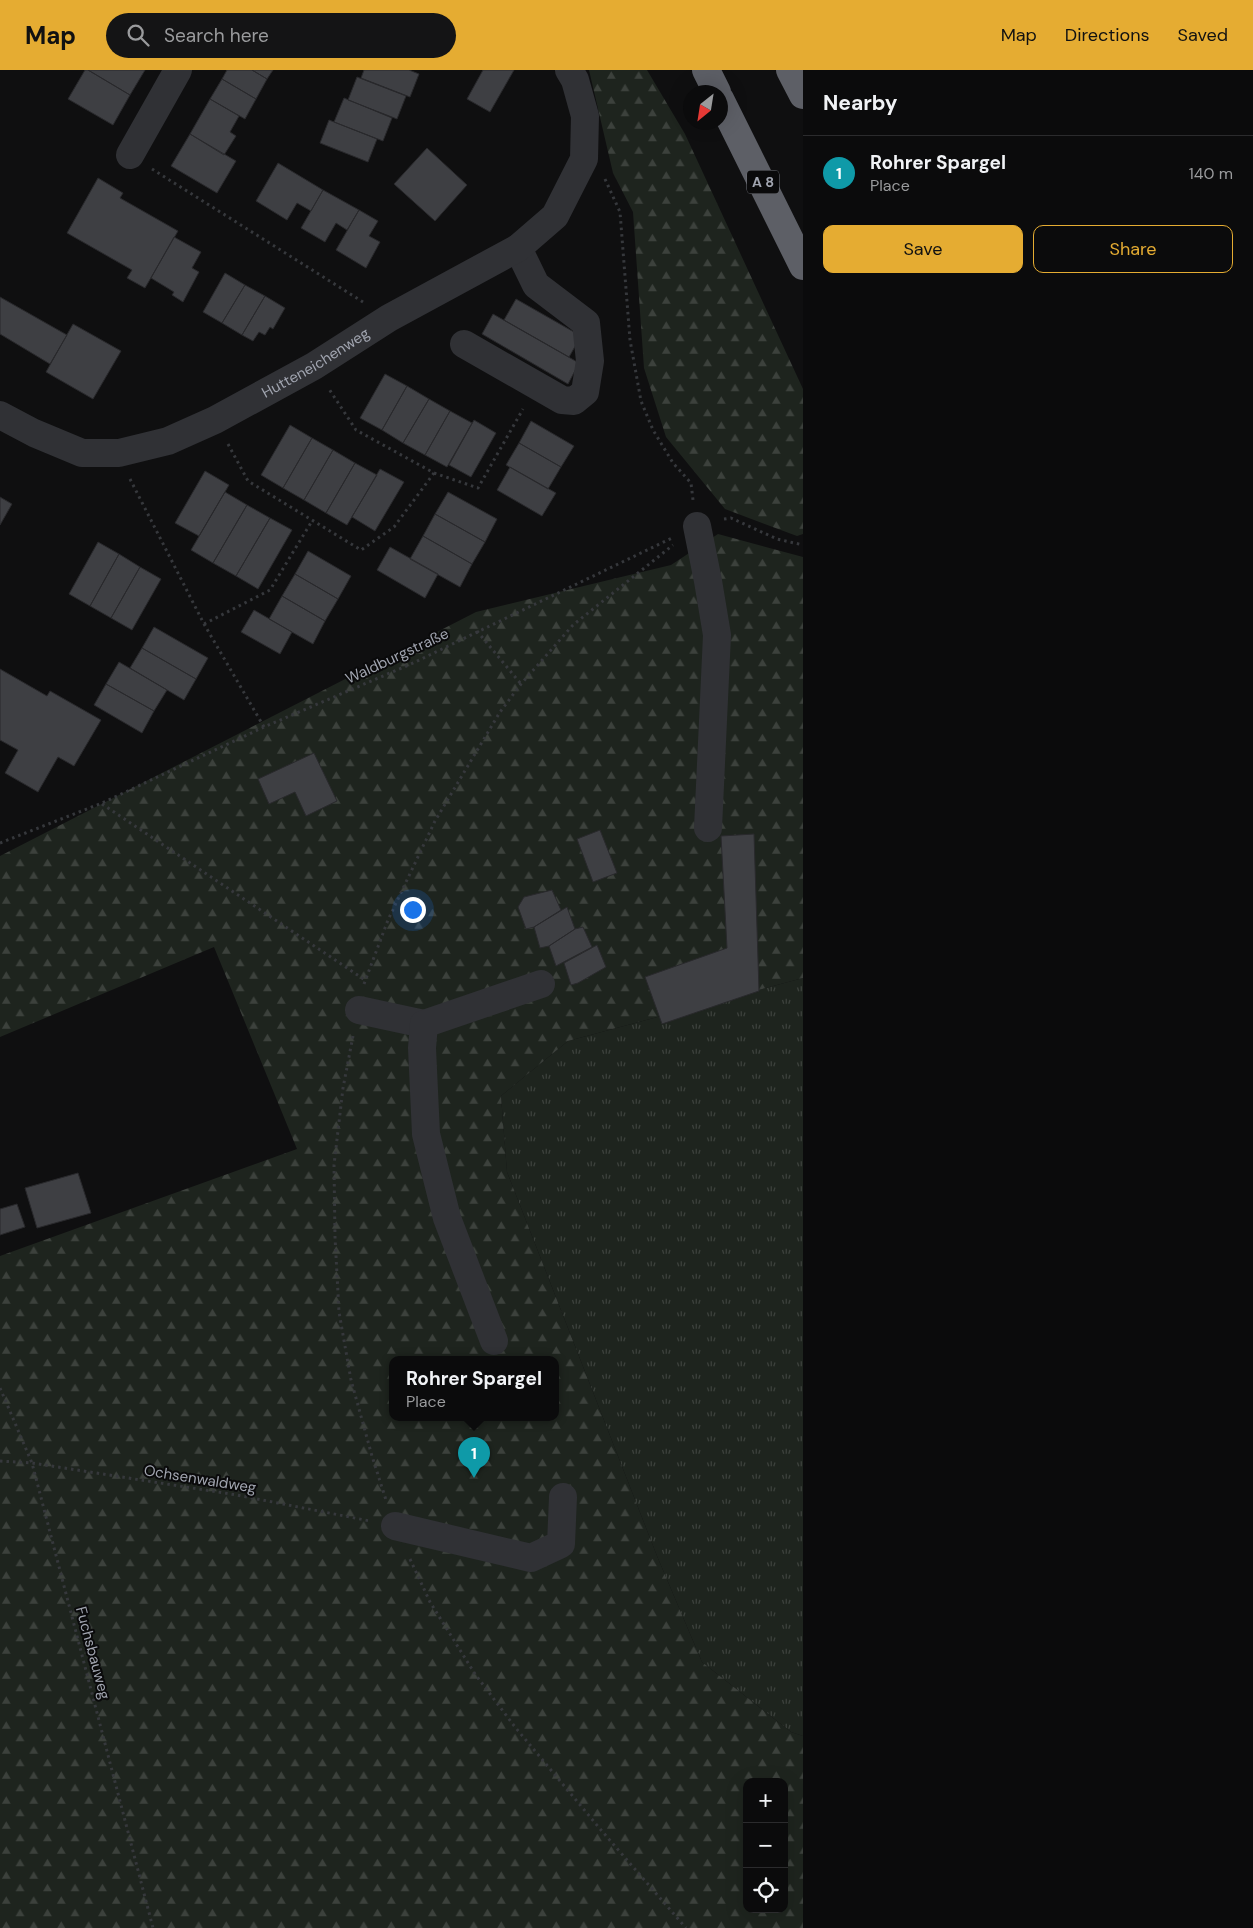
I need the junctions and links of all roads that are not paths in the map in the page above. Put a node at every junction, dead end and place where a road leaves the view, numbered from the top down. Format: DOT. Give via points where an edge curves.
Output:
graph roads {
  1 [pos="178,70"];
  2 [pos="569,70"];
  3 [pos="706,70"];
  4 [pos="790,70"];
  5 [pos="714,85"];
  6 [pos="803,95"];
  7 [pos="728,115"];
  8 [pos="130,155"];
  9 [pos="518,248"];
  10 [pos="803,266"];
  11 [pos="464,344"];
  12 [pos="0,415"];
  13 [pos="697,526"];
  14 [pos="708,828"];
  15 [pos="541,984"];
  16 [pos="358,1010"];
  17 [pos="424,1024"];
  18 [pos="494,1341"];
  19 [pos="563,1497"];
  20 [pos="395,1526"];
  1 -- 8 [label="street"];
  2 -- 9 [label="street, Hutteneichenweg" via="585,116 584,159 555,216"];
  3 -- 5 [label="highway"];
  4 -- 6 [label="highway"];
  7 -- 10 [label="highway, A 8"];
  9 -- 11 [label="street" via="536,285 586,323 590,361 585,392 574,402 562,400"];
  9 -- 12 [label="street, Hutteneichenweg" via="389,318 314,366 168,442 119,453 82,453"];
  13 -- 14 [label="street" via="717,635"];
  15 -- 17 [label="street"];
  16 -- 17 [label="street"];
  17 -- 18 [label="street" via="426,1134 447,1218"];
  19 -- 20 [label="street" via="561,1544 531,1558"];
}
